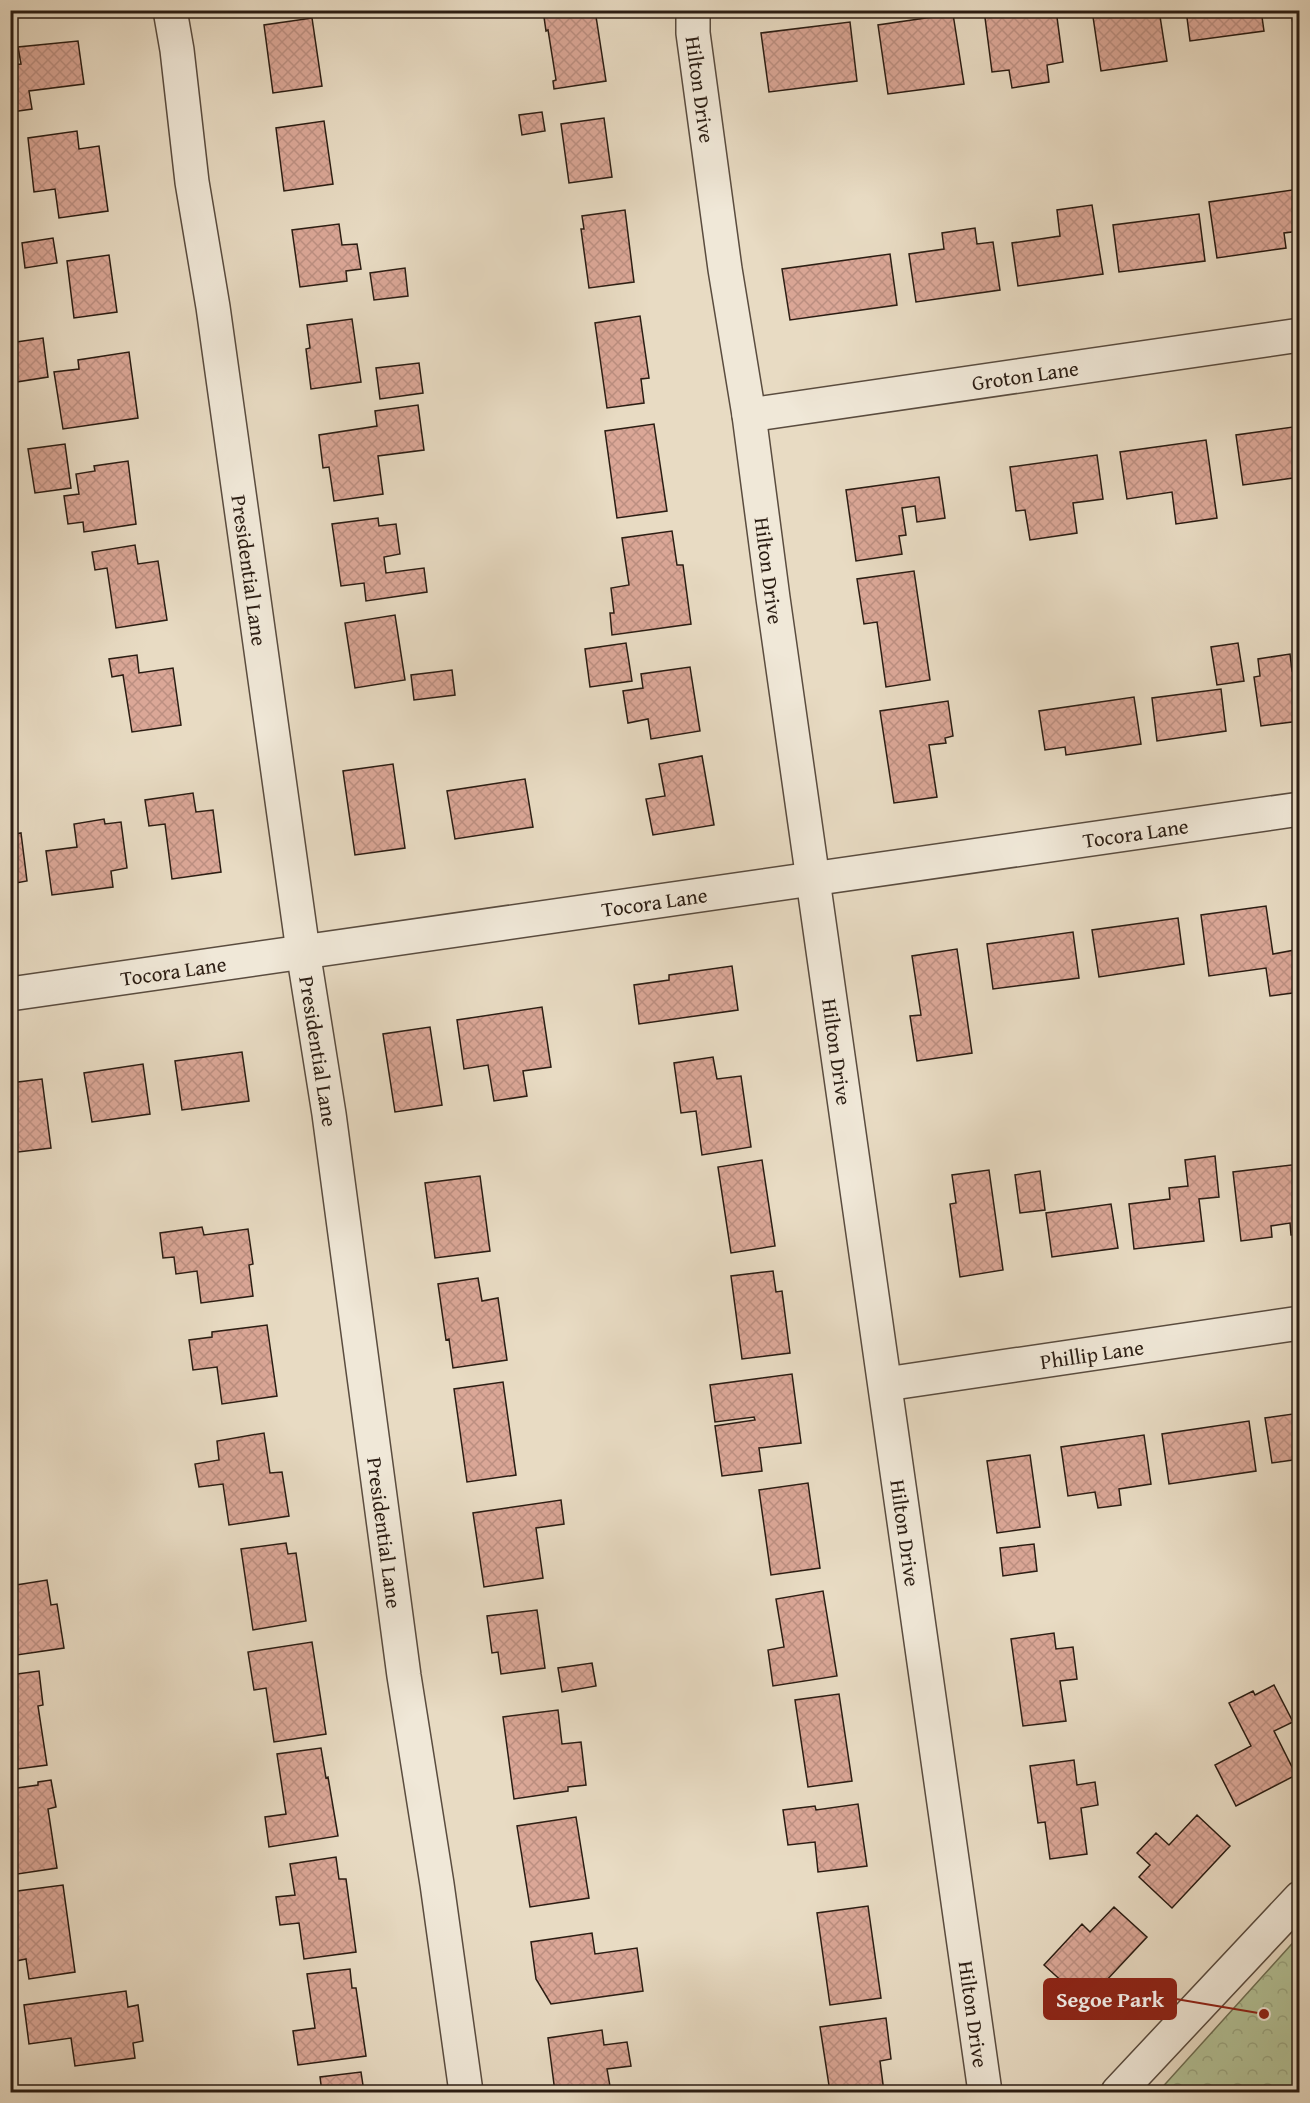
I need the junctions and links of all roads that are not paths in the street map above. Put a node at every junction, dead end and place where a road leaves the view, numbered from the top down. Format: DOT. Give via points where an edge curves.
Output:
graph roads {
  1 [pos="170,10"];
  2 [pos="693,10"];
  3 [pos="1299,335"];
  4 [pos="749,414"];
  5 [pos="1299,809"];
  6 [pos="813,878"];
  7 [pos="303,951"];
  8 [pos="10,994"];
  9 [pos="1299,1323"];
  10 [pos="886,1384"];
  11 [pos="1299,1898"];
  12 [pos="466,2092"];
  13 [pos="986,2092"];
  14 [pos="1118,2092"];
  1 -- 7 [label="street, Presidential Lane"];
  2 -- 4 [label="street, Hilton Drive" via="725,269"];
  3 -- 4 [label="street, Groton Lane"];
  4 -- 6 [label="street, Hilton Drive"];
  5 -- 6 [label="street, Tocora Lane"];
  6 -- 7 [label="street, Tocora Lane"];
  6 -- 10 [label="street, Hilton Drive"];
  7 -- 8 [label="street, Tocora Lane"];
  7 -- 12 [label="street, Presidential Lane"];
  9 -- 10 [label="street, Phillip Lane"];
  10 -- 13 [label="street, Hilton Drive"];
  11 -- 14 [label="street"];
}
